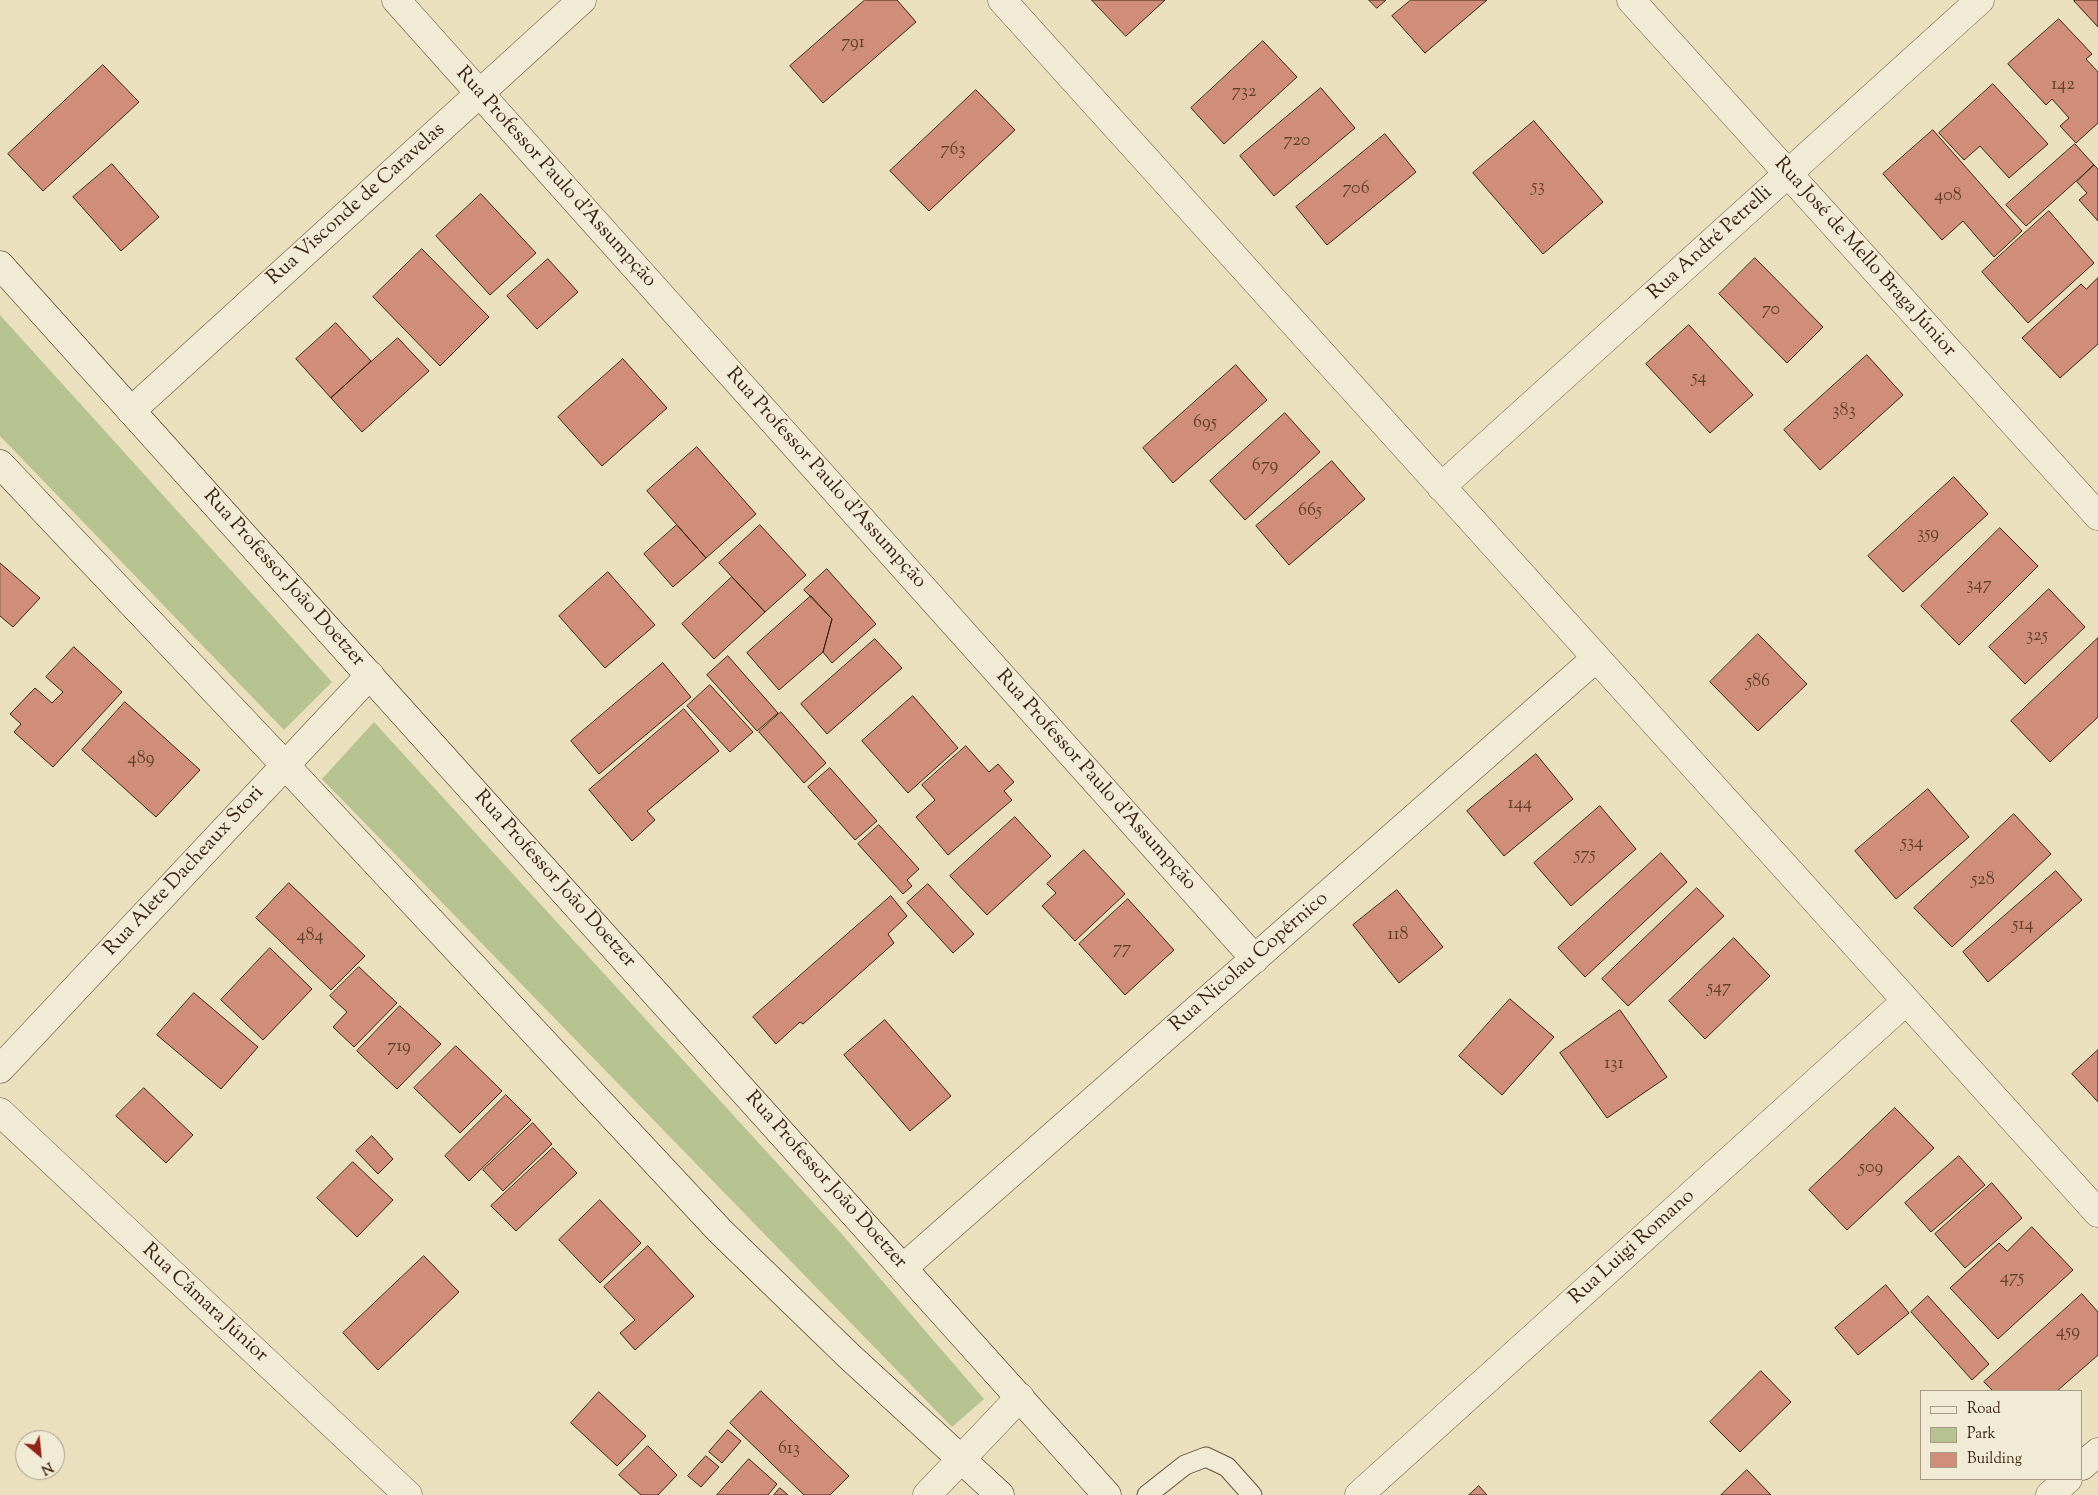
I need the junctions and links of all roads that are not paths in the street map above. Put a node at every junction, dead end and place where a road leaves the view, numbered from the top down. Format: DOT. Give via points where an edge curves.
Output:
graph roads {
  1 [pos="396,0"];
  2 [pos="582,0"];
  3 [pos="1002,0"];
  4 [pos="1631,0"];
  5 [pos="1980,0"];
  6 [pos="480,93"];
  7 [pos="1788,174"];
  8 [pos="0,265"];
  9 [pos="131,411"];
  10 [pos="0,464"];
  11 [pos="1441,487"];
  12 [pos="2098,516"];
  13 [pos="1596,658"];
  14 [pos="370,676"];
  15 [pos="285,765"];
  16 [pos="1255,959"];
  17 [pos="1906,1001"];
  18 [pos="0,1069"];
  19 [pos="0,1112"];
  20 [pos="2098,1213"];
  21 [pos="903,1268"];
  22 [pos="1020,1397"];
  23 [pos="2098,1452"];
  24 [pos="961,1459"];
  25 [pos="2083,1465"];
  26 [pos="2067,1480"];
  27 [pos="408,1495"];
  28 [pos="927,1495"];
  29 [pos="1000,1495"];
  30 [pos="1107,1495"];
  31 [pos="1147,1495"];
  32 [pos="1252,1495"];
  33 [pos="1359,1495"];
  34 [pos="2050,1495"];
  1 -- 6 [label="street, Rua Professor Paulo d'Assumpção"];
  2 -- 6 [label="street, Rua Visconde de Caravelas"];
  3 -- 11 [label="street"];
  4 -- 7 [label="street, Rua José de Mello Braga Júnior"];
  5 -- 7 [label="street, Rua André Petrelli"];
  6 -- 9 [label="street, Rua Visconde de Caravelas"];
  6 -- 16 [label="street, Rua Professor Paulo d'Assumpção"];
  7 -- 11 [label="street, Rua André Petrelli"];
  7 -- 12 [label="street, Rua José de Mello Braga Júnior"];
  8 -- 9 [label="street, Rua Professor João Doetzer"];
  9 -- 14 [label="street, Rua Professor João Doetzer"];
  10 -- 15 [label="street"];
  11 -- 13 [label="street"];
  13 -- 16 [label="street, Rua Nicolau Copérnico"];
  13 -- 17 [label="street"];
  14 -- 15 [label="street, Rua Alete Dacheaux Stori"];
  14 -- 21 [label="street, Rua Professor João Doetzer"];
  15 -- 18 [label="street, Rua Alete Dacheaux Stori"];
  15 -- 24 [label="street" via="720,1231"];
  16 -- 21 [label="street, Rua Nicolau Copérnico"];
  17 -- 20 [label="street"];
  17 -- 33 [label="street, Rua Luigi Romano"];
  19 -- 27 [label="street, Rua Câmara Júnior"];
  21 -- 22 [label="street, Rua Professor João Doetzer"];
  22 -- 24 [label="street"];
  22 -- 30 [label="street, Rua Professor João Doetzer"];
  23 -- 25 [label="street"];
  24 -- 28 [label="street"];
  24 -- 29 [label="street"];
  26 -- 34 [label="street"];
  31 -- 32 [label="lane" via="1184,1465 1206,1457 1227,1467"];
}
